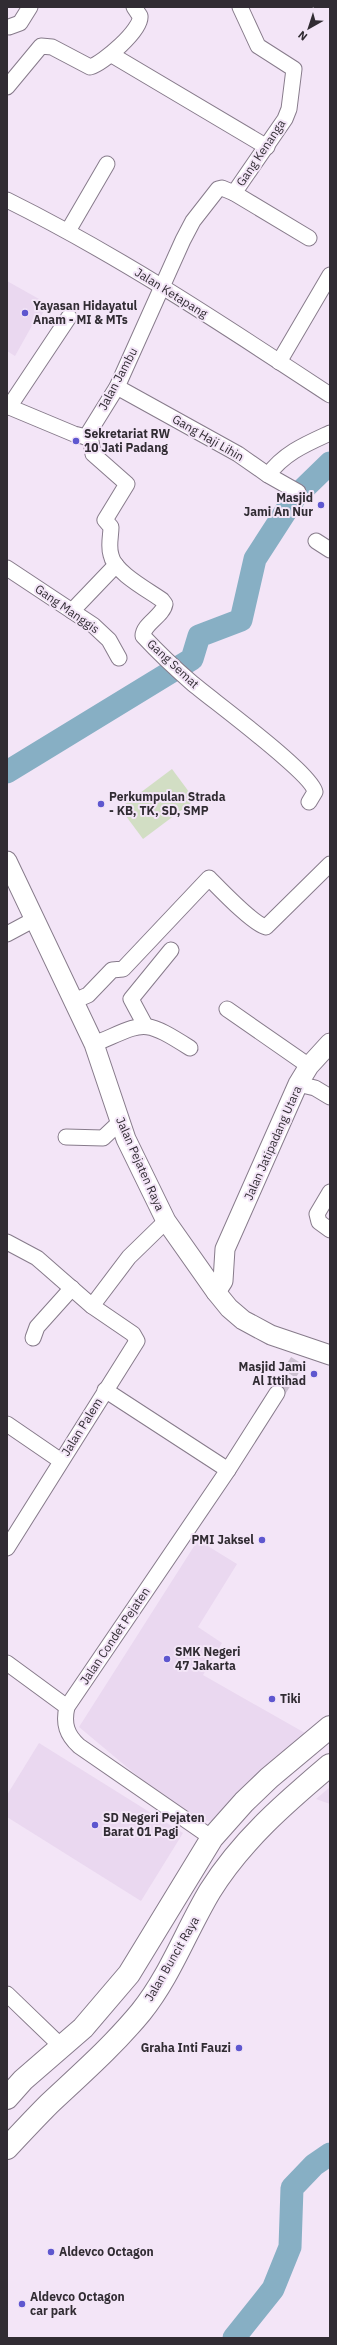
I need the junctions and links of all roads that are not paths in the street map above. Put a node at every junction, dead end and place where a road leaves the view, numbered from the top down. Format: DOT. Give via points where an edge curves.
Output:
graph roads {
  1 [pos="30,7"];
  2 [pos="134,7"];
  3 [pos="240,7"];
  4 [pos="8,27"];
  5 [pos="112,54"];
  6 [pos="7,88"];
  7 [pos="267,147"];
  8 [pos="107,164"];
  9 [pos="234,193"];
  10 [pos="7,200"];
  11 [pos="68,231"];
  12 [pos="309,238"];
  13 [pos="330,275"];
  14 [pos="163,286"];
  15 [pos="69,317"];
  16 [pos="279,362"];
  17 [pos="117,387"];
  18 [pos="330,395"];
  19 [pos="8,406"];
  20 [pos="330,433"];
  21 [pos="86,437"];
  22 [pos="268,475"];
  23 [pos="298,492"];
  24 [pos="316,541"];
  25 [pos="330,550"];
  26 [pos="116,565"];
  27 [pos="7,568"];
  28 [pos="72,610"];
  29 [pos="119,658"];
  30 [pos="309,802"];
  31 [pos="7,862"];
  32 [pos="330,864"];
  33 [pos="35,919"];
  34 [pos="7,934"];
  35 [pos="171,950"];
  36 [pos="74,1001"];
  37 [pos="227,1008"];
  38 [pos="145,1026"];
  39 [pos="330,1043"];
  40 [pos="94,1044"];
  41 [pos="190,1048"];
  42 [pos="309,1066"];
  43 [pos="298,1084"];
  44 [pos="330,1097"];
  45 [pos="121,1121"];
  46 [pos="66,1137"];
  47 [pos="330,1192"];
  48 [pos="166,1221"];
  49 [pos="330,1230"];
  50 [pos="8,1243"];
  51 [pos="226,1249"];
  52 [pos="198,1270"];
  53 [pos="72,1288"];
  54 [pos="216,1292"];
  55 [pos="92,1306"];
  56 [pos="33,1338"];
  57 [pos="330,1355"];
  58 [pos="105,1390"];
  59 [pos="277,1393"];
  60 [pos="7,1424"];
  61 [pos="61,1461"];
  62 [pos="228,1470"];
  63 [pos="7,1548"];
  64 [pos="7,1663"];
  65 [pos="67,1707"];
  66 [pos="330,1727"];
  67 [pos="330,1764"];
  68 [pos="212,1838"];
  69 [pos="171,1904"];
  70 [pos="196,1917"];
  71 [pos="7,1994"];
  72 [pos="62,2047"];
  73 [pos="7,2098"];
  74 [pos="7,2148"];
  1 -- 4 [label="street" via="20,23"];
  2 -- 5 [label="street" via="140,16 139,23"];
  3 -- 7 [label="street, Gang Kenanga" via="258,46 294,69 287,114"];
  5 -- 6 [label="street" via="90,67 52,47 41,46"];
  5 -- 7 [label="street"];
  7 -- 9 [label="street, Gang Kenanga"];
  8 -- 11 [label="street"];
  9 -- 12 [label="street"];
  9 -- 14 [label="street, Gang Kenanga" via="218,189 193,221"];
  10 -- 11 [label="street, Jalan Ketapang"];
  11 -- 14 [label="street, Jalan Ketapang"];
  13 -- 16 [label="street"];
  14 -- 16 [label="street, Jalan Ketapang"];
  14 -- 17 [label="street, Jalan Jambu"];
  15 -- 19 [label="street"];
  16 -- 18 [label="street, Jalan Ketapang"];
  17 -- 21 [label="street, Jalan Jambu"];
  17 -- 22 [label="street, Gang Haji Lihin" via="238,454"];
  19 -- 21 [label="street"];
  20 -- 22 [label="street" via="294,450 276,464"];
  21 -- 26 [label="street" via="91,441 93,454 127,484 105,520 111,527 111,556"];
  22 -- 23 [label="street, Gang Haji Lihin"];
  24 -- 25 [label="street"];
  26 -- 28 [label="street"];
  26 -- 30 [label="street, Gang Semat" via="164,603 163,610 143,634 191,682 309,780 315,790"];
  27 -- 28 [label="street, Gang Manggis"];
  28 -- 29 [label="street, Gang Manggis" via="102,634"];
  31 -- 33 [label="street, Jalan Pejaten Raya"];
  32 -- 36 [label="street" via="266,927 209,878 123,969 112,970 88,995"];
  33 -- 34 [label="street"];
  33 -- 36 [label="street, Jalan Pejaten Raya"];
  35 -- 38 [label="street" via="131,999"];
  36 -- 40 [label="street, Jalan Pejaten Raya"];
  37 -- 42 [label="street"];
  38 -- 40 [label="street" via="131,1028"];
  38 -- 41 [label="street" via="160,1029"];
  39 -- 42 [label="street, Jalan Jatipadang Utara"];
  40 -- 45 [label="street, Jalan Pejaten Raya"];
  42 -- 43 [label="street, Jalan Jatipadang Utara"];
  43 -- 44 [label="street" via="315,1088"];
  43 -- 51 [label="street, Jalan Jatipadang Utara"];
  45 -- 46 [label="street" via="103,1138"];
  45 -- 48 [label="street, Jalan Pejaten Raya" via="129,1145"];
  47 -- 49 [label="street" via="317,1214 319,1222"];
  48 -- 52 [label="street, Jalan Pejaten Raya"];
  48 -- 55 [label="street" via="129,1257"];
  50 -- 53 [label="street" via="37,1258"];
  51 -- 52 [label="street, Jalan Jatipadang Utara"];
  51 -- 54 [label="street, Jalan Jatipadang Utara" via="223,1281"];
  52 -- 54 [label="street, Jalan Pejaten Raya"];
  53 -- 55 [label="street"];
  53 -- 56 [label="street" via="37,1327"];
  54 -- 57 [label="street, Jalan Pejaten Raya" via="229,1308 255,1328 303,1352"];
  55 -- 58 [label="street" via="137,1339 135,1348"];
  58 -- 61 [label="street, Jalan Palem"];
  58 -- 62 [label="street, Jalan Palem"];
  59 -- 62 [label="street, Jalan Condet Pejaten"];
  60 -- 61 [label="street"];
  61 -- 63 [label="street, Jalan Palem"];
  62 -- 65 [label="street, Jalan Condet Pejaten"];
  64 -- 65 [label="street"];
  65 -- 68 [label="street" via="66,1729 79,1746"];
  66 -- 68 [label="main road" via="269,1778"];
  67 -- 70 [label="main road, Jalan Buncit Raya" via="250,1838 214,1886"];
  68 -- 69 [label="main road"];
  69 -- 70 [label="main road" via="189,1908"];
  69 -- 72 [label="main road" via="129,1974 83,2028"];
  70 -- 74 [label="main road, Jalan Buncit Raya" via="156,1991 141,2012 106,2052 48,2105"];
  71 -- 72 [label="street"];
  72 -- 73 [label="main road" via="23,2080"];
}
